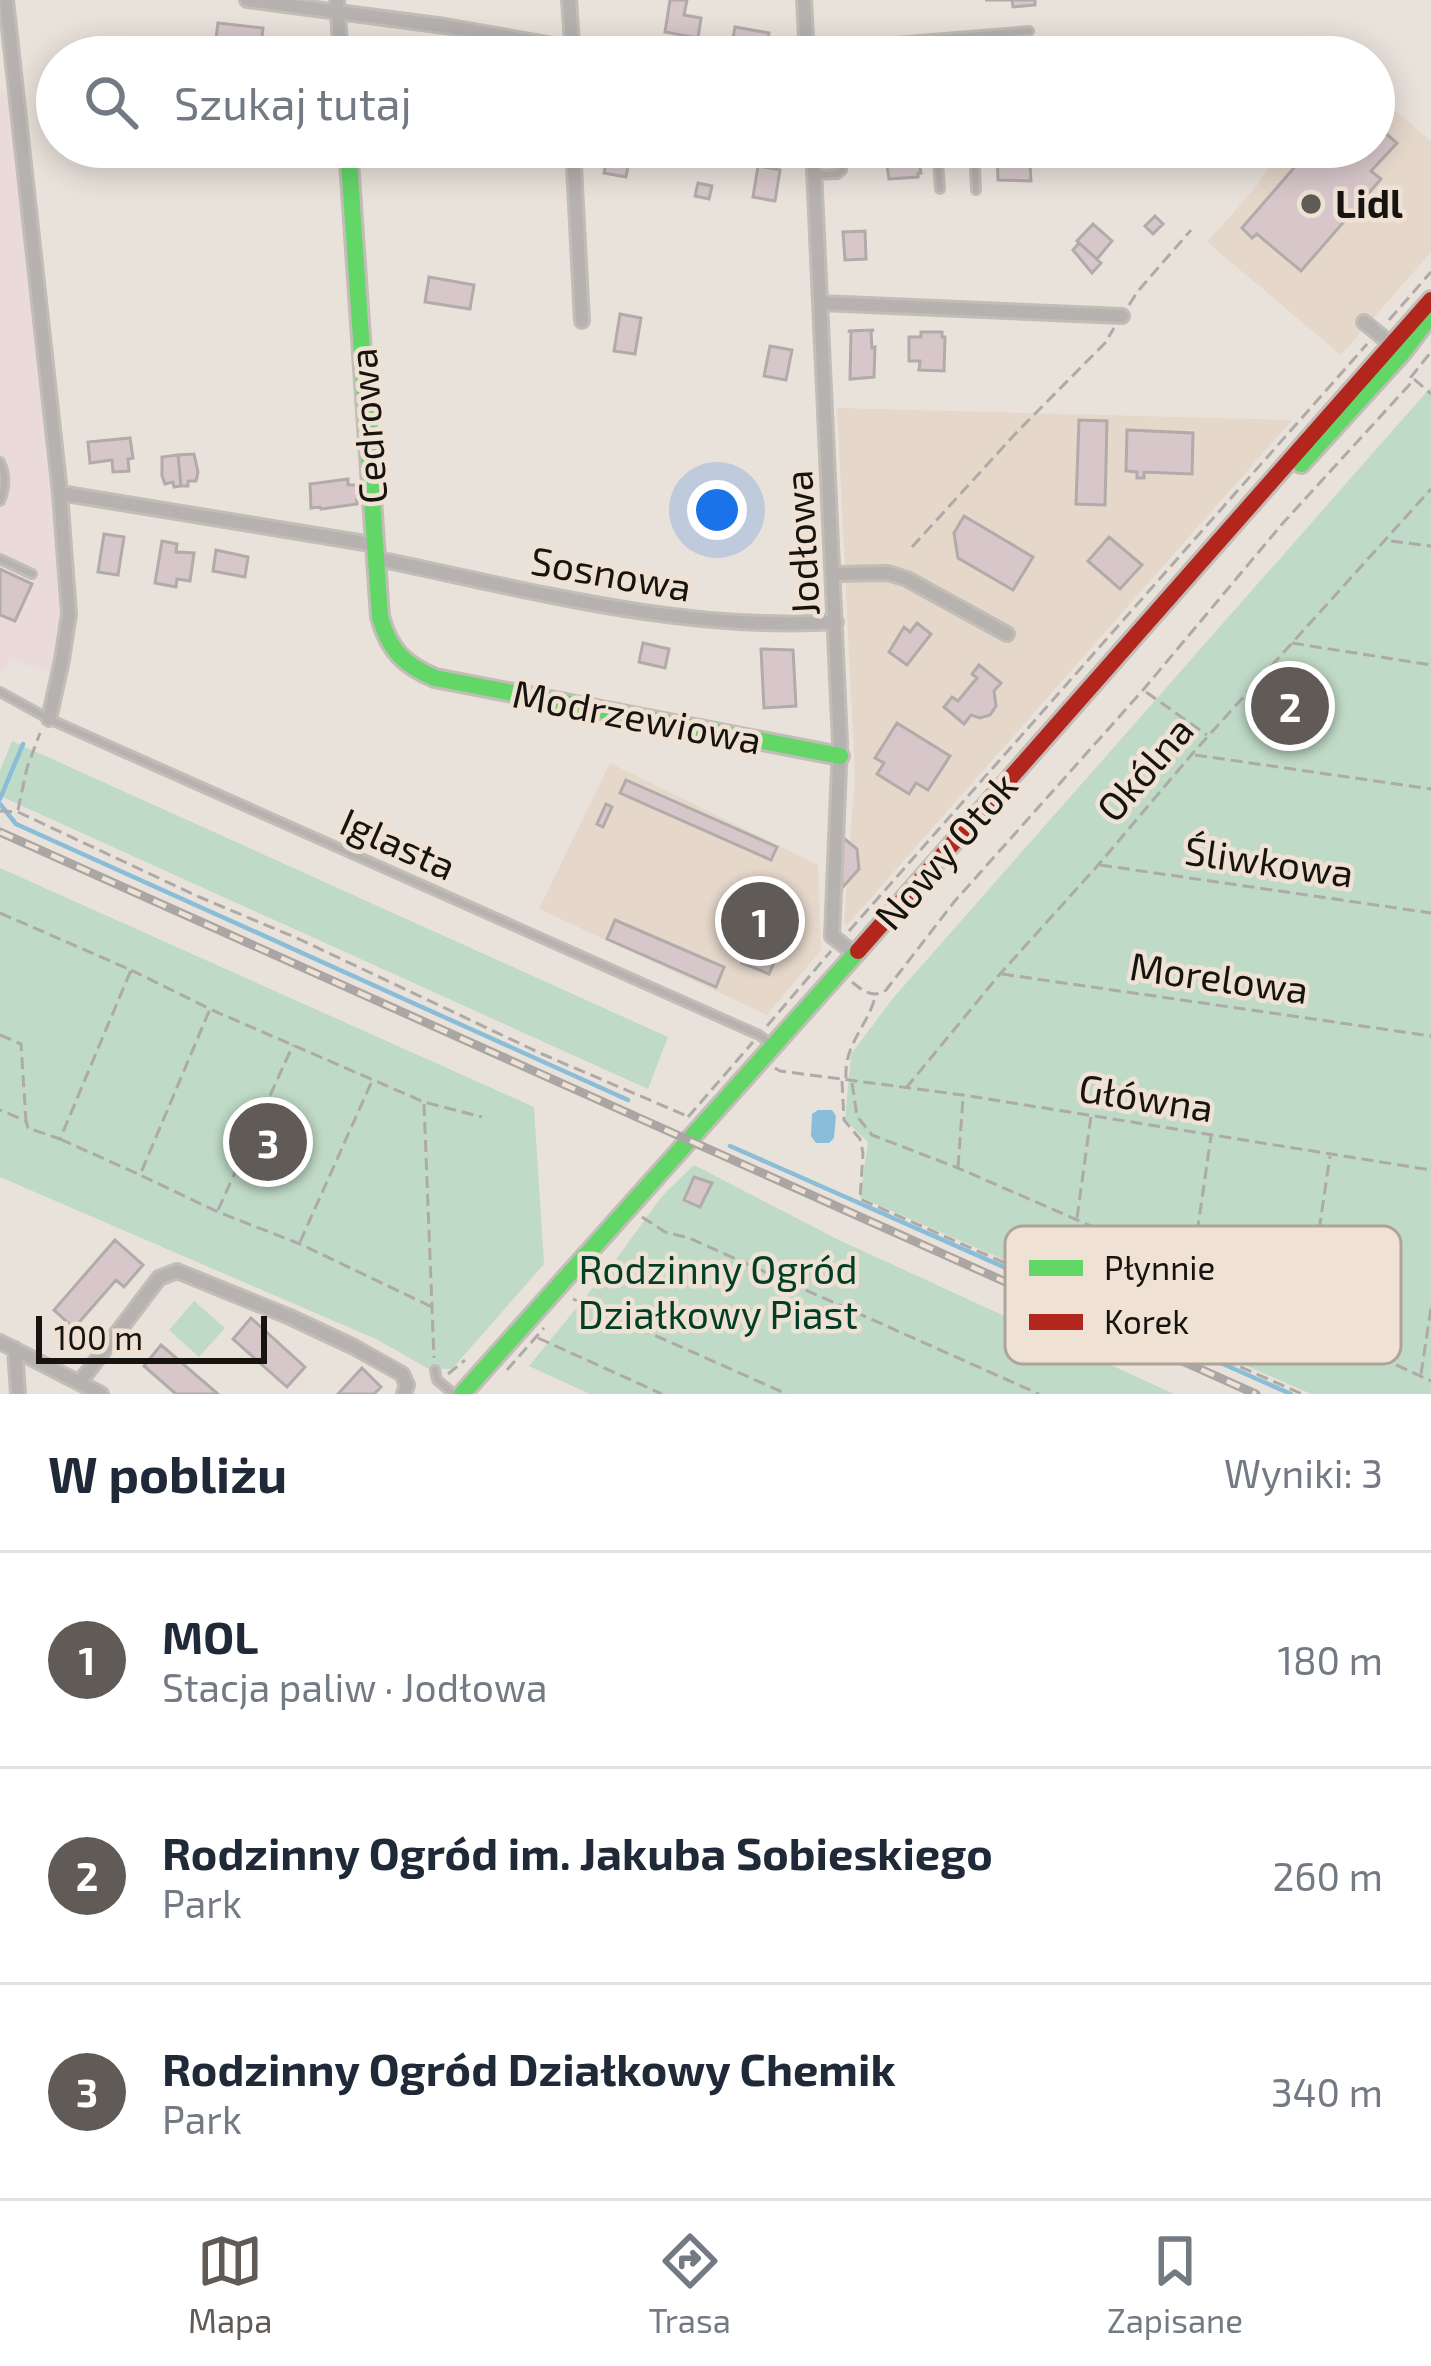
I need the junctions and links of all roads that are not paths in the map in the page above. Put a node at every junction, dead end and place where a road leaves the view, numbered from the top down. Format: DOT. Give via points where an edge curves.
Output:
graph roads {
  1 [pos="6,0"];
  2 [pos="247,0"];
  3 [pos="569,0"];
  4 [pos="804,0"];
  5 [pos="337,6"];
  6 [pos="1029,31"];
  7 [pos="339,36"];
  8 [pos="494,36"];
  9 [pos="572,36"];
  10 [pos="806,36"];
  11 [pos="967,36"];
  12 [pos="350,168"];
  13 [pos="574,168"];
  14 [pos="814,168"];
  15 [pos="842,168"];
  16 [pos="939,168"];
  17 [pos="975,168"];
  18 [pos="815,175"];
  19 [pos="940,189"];
  20 [pos="976,190"];
  21 [pos="1431,300"];
  22 [pos="820,303"];
  23 [pos="1431,315"];
  24 [pos="1122,316"];
  25 [pos="582,320"];
  26 [pos="1364,322"];
  27 [pos="1397,349"];
  28 [pos="0,462"];
  29 [pos="61,493"];
  30 [pos="0,501"];
  31 [pos="378,552"];
  32 [pos="0,559"];
  33 [pos="32,574"];
  34 [pos="834,574"];
  35 [pos="836,622"];
  36 [pos="1007,634"];
  37 [pos="435,678"];
  38 [pos="0,692"];
  39 [pos="49,718"];
  40 [pos="840,756"];
  41 [pos="855,954"];
  42 [pos="761,1051"];
  43 [pos="0,1342"];
  44 [pos="15,1349"];
  45 [pos="435,1370"];
  46 [pos="80,1382"];
  47 [pos="405,1393"];
  48 [pos="18,1394"];
  49 [pos="101,1394"];
  50 [pos="458,1394"];
  1 -- 29 [label="street"];
  2 -- 5 [label="street"];
  3 -- 9 [label="street"];
  4 -- 10 [label="street"];
  5 -- 7 [label="street"];
  5 -- 8 [label="street"];
  6 -- 11 [label="lane"];
  12 -- 31 [label="main road, Cedrowa"];
  13 -- 25 [label="street"];
  14 -- 18 [label="street, Jodłowa"];
  15 -- 18 [label="lane"];
  16 -- 19 [label="lane"];
  17 -- 20 [label="lane"];
  18 -- 22 [label="street, Jodłowa"];
  21 -- 27 [label="main road, Nowy Otok"];
  22 -- 24 [label="street"];
  22 -- 34 [label="street, Jodłowa"];
  23 -- 27 [label="main road, Nowy Otok"];
  26 -- 27 [label="street"];
  27 -- 41 [label="main road, Nowy Otok" via="1026,746"];
  28 -- 30 [label="lane"];
  29 -- 31 [label="street, Sosnowa"];
  29 -- 39 [label="street" via="69,614"];
  31 -- 35 [label="street, Sosnowa" via="576,600 719,623"];
  31 -- 37 [label="main road, Cedrowa" via="380,616 391,651"];
  32 -- 33 [label="lane"];
  34 -- 35 [label="street, Jodłowa"];
  34 -- 36 [label="street" via="907,579"];
  35 -- 40 [label="street, Jodłowa"];
  37 -- 40 [label="main road, Modrzewiowa"];
  38 -- 39 [label="lane, Iglasta"];
  39 -- 42 [label="lane, Iglasta" via="759,1035"];
  40 -- 41 [label="street, Jodłowa" via="832,936"];
  41 -- 42 [label="main road, Nowy Otok"];
  42 -- 50 [label="main road, Nowy Otok"];
  43 -- 44 [label="street"];
  44 -- 46 [label="street"];
  44 -- 48 [label="street"];
  45 -- 50 [label="lane" via="436,1380"];
  46 -- 47 [label="street" via="159,1279 177,1270 354,1347 402,1374"];
  46 -- 49 [label="street"];
}
